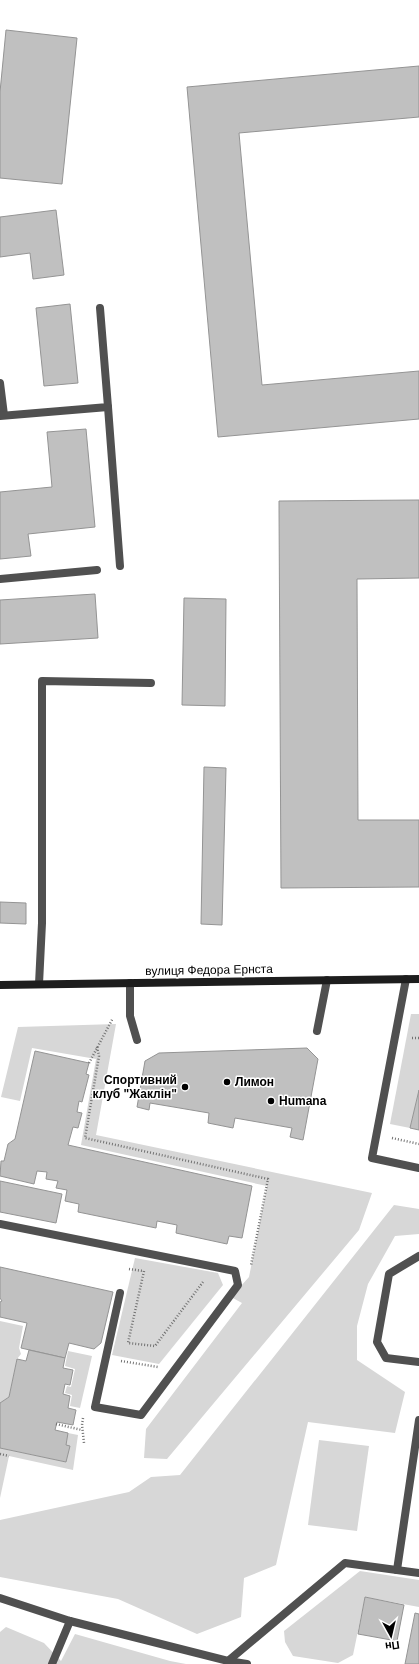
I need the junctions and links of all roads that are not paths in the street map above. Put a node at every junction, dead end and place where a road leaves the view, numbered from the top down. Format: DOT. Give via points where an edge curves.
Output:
graph roads {
  1 [pos="100,308"];
  2 [pos="0,383"];
  3 [pos="108,407"];
  4 [pos="2,415"];
  5 [pos="120,566"];
  6 [pos="97,570"];
  7 [pos="0,579"];
  8 [pos="151,683"];
  9 [pos="419,979"];
  10 [pos="327,980"];
  11 [pos="406,980"];
  12 [pos="130,983"];
  13 [pos="38,984"];
  14 [pos="0,985"];
  15 [pos="317,1030"];
  16 [pos="137,1040"];
  17 [pos="419,1168"];
  18 [pos="0,1224"];
  19 [pos="419,1256"];
  20 [pos="120,1293"];
  21 [pos="419,1362"];
  22 [pos="419,1420"];
  23 [pos="397,1570"];
  24 [pos="419,1573"];
  25 [pos="0,1598"];
  26 [pos="70,1621"];
  27 [pos="228,1661"];
  28 [pos="52,1664"];
  29 [pos="247,1664"];
  1 -- 3 [label="lane"];
  2 -- 4 [label="lane"];
  3 -- 4 [label="lane"];
  3 -- 5 [label="lane"];
  6 -- 7 [label="lane"];
  8 -- 13 [label="lane" via="42,681 42,923"];
  9 -- 11 [label="street, вулиця Федора Ернста"];
  10 -- 11 [label="street, вулиця Федора Ернста"];
  10 -- 12 [label="street, вулиця Федора Ернста"];
  10 -- 15 [label="lane"];
  11 -- 17 [label="lane" via="372,1158"];
  12 -- 13 [label="street, вулиця Федора Ернста"];
  12 -- 16 [label="lane" via="130,1016"];
  13 -- 14 [label="street, вулиця Федора Ернста"];
  18 -- 20 [label="lane" via="235,1271 238,1285 141,1415 96,1407"];
  19 -- 21 [label="lane" via="389,1274 377,1342 386,1358"];
  22 -- 23 [label="lane"];
  23 -- 24 [label="lane"];
  23 -- 27 [label="lane" via="345,1563"];
  25 -- 26 [label="lane"];
  26 -- 27 [label="lane"];
  26 -- 28 [label="lane"];
  27 -- 29 [label="lane"];
}
